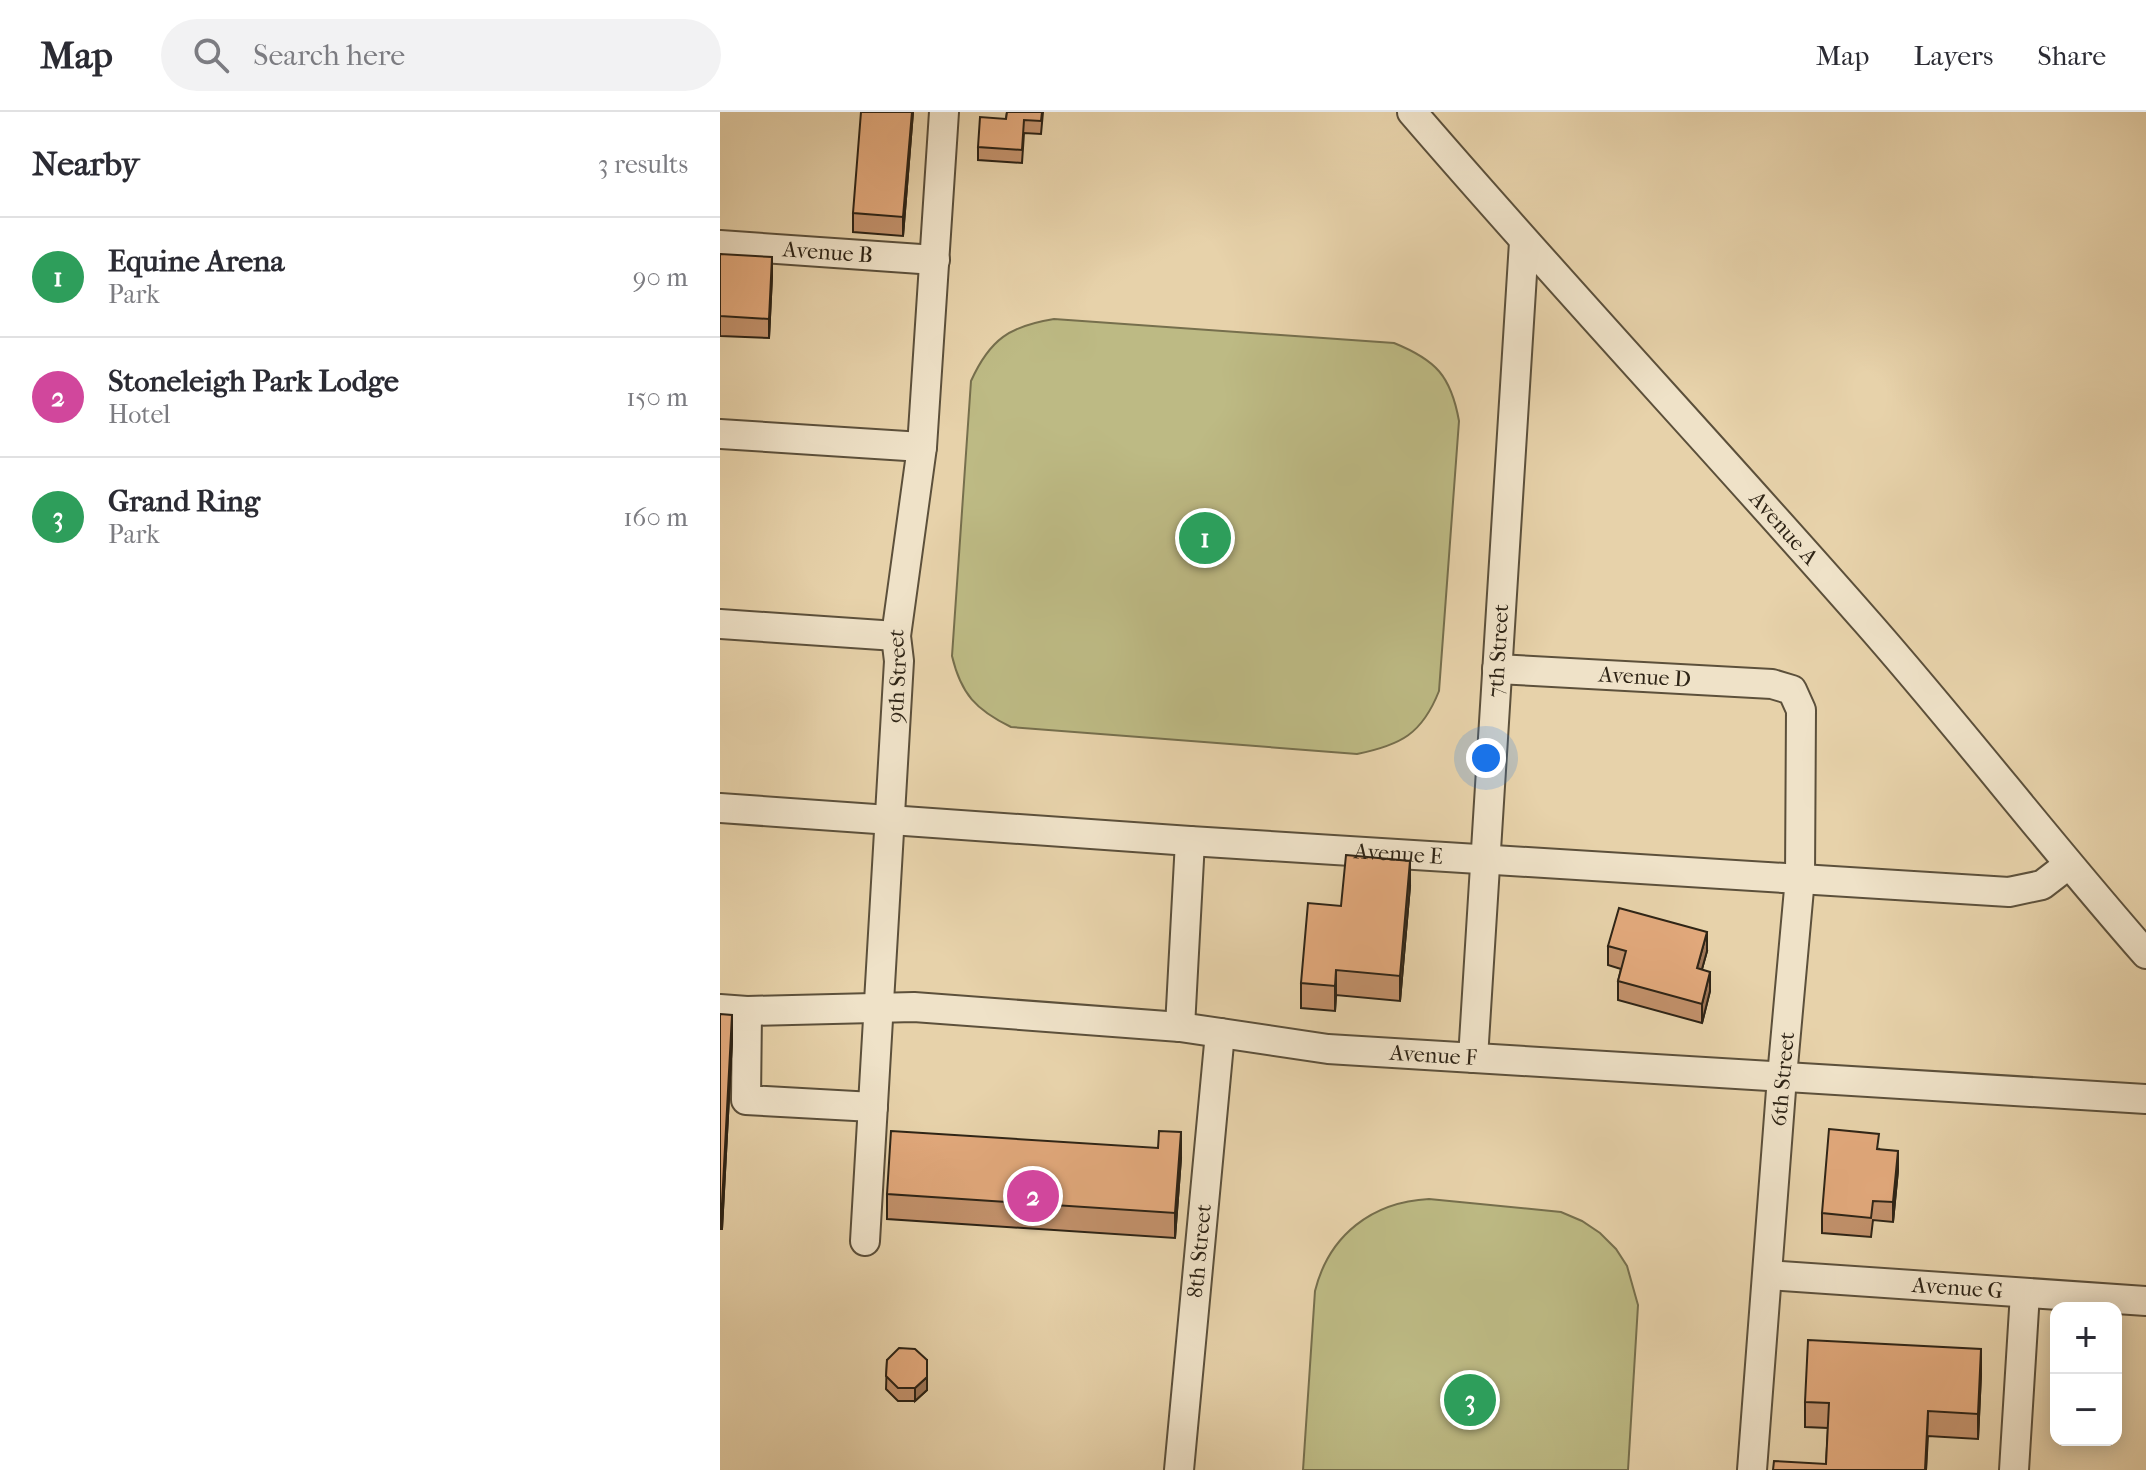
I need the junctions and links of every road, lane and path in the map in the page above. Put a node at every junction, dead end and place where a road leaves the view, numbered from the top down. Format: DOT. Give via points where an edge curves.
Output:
graph roads {
  1 [pos="944,112"];
  2 [pos="1412,112"];
  3 [pos="1524,242"];
  4 [pos="720,245"];
  5 [pos="935,260"];
  6 [pos="720,434"];
  7 [pos="922,447"];
  8 [pos="720,624"];
  9 [pos="896,636"];
  10 [pos="1497,669"];
  11 [pos="1792,690"];
  12 [pos="720,808"];
  13 [pos="891,820"];
  14 [pos="1190,841"];
  15 [pos="1487,858"];
  16 [pos="2068,865"];
  17 [pos="1800,878"];
  18 [pos="2146,954"];
  19 [pos="879,1007"];
  20 [pos="733,1010"];
  21 [pos="1180,1027"];
  22 [pos="1220,1033"];
  23 [pos="1473,1058"];
  24 [pos="1782,1077"];
  25 [pos="2146,1099"];
  26 [pos="873,1107"];
  27 [pos="865,1241"];
  28 [pos="1768,1275"];
  29 [pos="2025,1293"];
  30 [pos="2146,1301"];
  31 [pos="1179,1470"];
  32 [pos="1752,1470"];
  33 [pos="2014,1470"];
  1 -- 5 [label="lane, 9th Street"];
  2 -- 3 [label="lane, Avenue A"];
  3 -- 10 [label="lane, 7th Street"];
  3 -- 16 [label="lane, Avenue A" via="1868,623"];
  4 -- 5 [label="lane, Avenue B"];
  5 -- 7 [label="lane, 9th Street"];
  6 -- 7 [label="lane"];
  7 -- 9 [label="lane, 9th Street"];
  8 -- 9 [label="lane"];
  9 -- 13 [label="lane, 9th Street"];
  10 -- 11 [label="lane, Avenue D" via="1772,684"];
  10 -- 15 [label="lane, 7th Street"];
  11 -- 17 [label="lane, 6th Street" via="1801,710"];
  12 -- 13 [label="lane, Avenue E"];
  13 -- 14 [label="lane, Avenue E"];
  13 -- 19 [label="lane, 9th Street"];
  14 -- 15 [label="lane, Avenue E"];
  14 -- 21 [label="lane"];
  15 -- 17 [label="lane, Avenue E"];
  15 -- 23 [label="lane, 7th Street"];
  16 -- 17 [label="lane, Avenue E" via="2042,885 2009,892"];
  16 -- 18 [label="lane, Avenue A"];
  17 -- 24 [label="lane, 6th Street"];
  19 -- 20 [label="lane, Avenue F"];
  19 -- 21 [label="lane, Avenue F"];
  19 -- 26 [label="lane, 9th Street"];
  20 -- 26 [label="lane" via="746,1100"];
  21 -- 22 [label="lane, Avenue F"];
  22 -- 23 [label="lane, Avenue F" via="1328,1049"];
  22 -- 31 [label="lane, 8th Street"];
  23 -- 24 [label="lane, Avenue F"];
  24 -- 25 [label="lane, Avenue F"];
  24 -- 28 [label="lane, 6th Street"];
  26 -- 27 [label="lane, 9th Street"];
  28 -- 29 [label="lane, Avenue G"];
  28 -- 32 [label="lane, 6th Street"];
  29 -- 30 [label="lane, Avenue G"];
  29 -- 33 [label="lane"];
}
